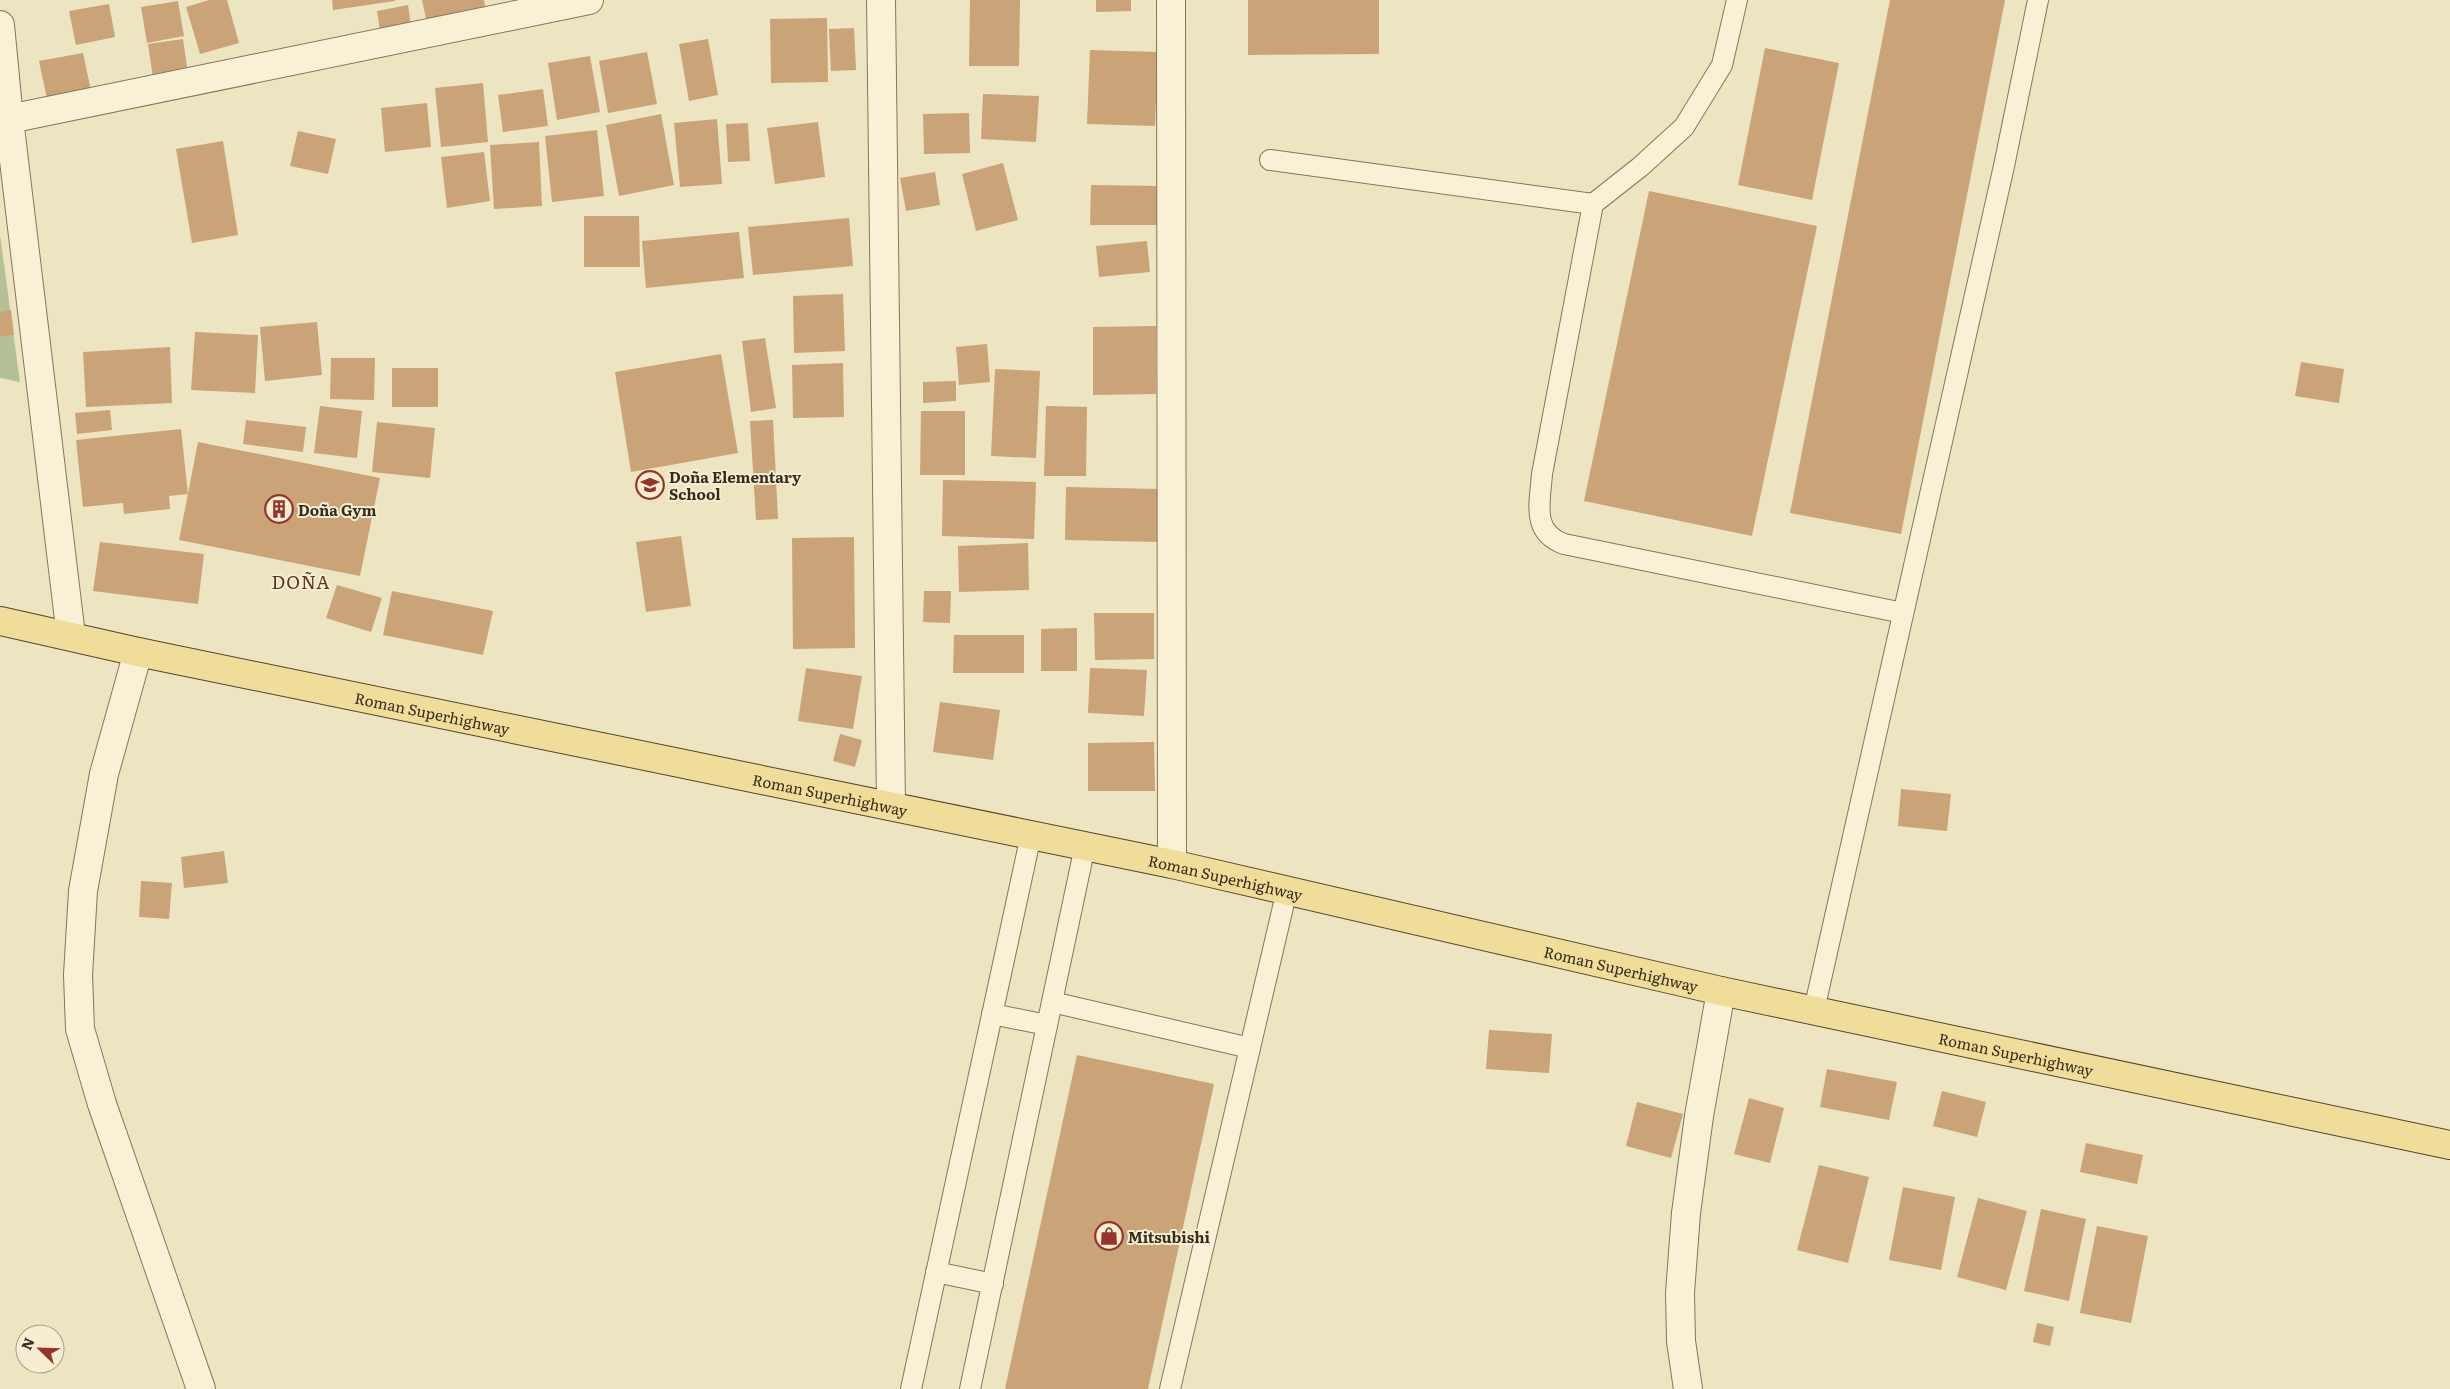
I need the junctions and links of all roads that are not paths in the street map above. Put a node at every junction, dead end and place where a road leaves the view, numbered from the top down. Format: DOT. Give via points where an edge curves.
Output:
graph roads {
  1 [pos="589,0"];
  2 [pos="881,0"];
  3 [pos="1172,0"];
  4 [pos="1737,0"];
  5 [pos="2038,0"];
  6 [pos="0,25"];
  7 [pos="9,118"];
  8 [pos="1270,160"];
  9 [pos="1593,204"];
  10 [pos="1903,613"];
  11 [pos="0,621"];
  12 [pos="71,636"];
  13 [pos="138,652"];
  14 [pos="891,806"];
  15 [pos="1030,835"];
  16 [pos="1084,846"];
  17 [pos="1172,864"];
  18 [pos="1287,890"];
  19 [pos="1721,991"];
  20 [pos="1052,1002"];
  21 [pos="1814,1010"];
  22 [pos="992,1014"];
  23 [pos="1047,1025"];
  24 [pos="1250,1048"];
  25 [pos="2450,1145"];
  26 [pos="936,1272"];
  27 [pos="992,1284"];
  28 [pos="201,1389"];
  29 [pos="911,1389"];
  30 [pos="970,1389"];
  31 [pos="1170,1389"];
  32 [pos="1688,1389"];
  1 -- 7 [label="street"];
  2 -- 14 [label="street"];
  3 -- 17 [label="street"];
  4 -- 9 [label="lane" via="1722,65 1684,127"];
  5 -- 10 [label="lane"];
  6 -- 7 [label="street"];
  7 -- 12 [label="street"];
  8 -- 9 [label="lane"];
  9 -- 10 [label="lane" via="1542,474 1539,518 1544,532 1564,544"];
  10 -- 21 [label="lane"];
  11 -- 12 [label="main road, Roman Superhighway"];
  12 -- 13 [label="main road, Roman Superhighway"];
  13 -- 14 [label="main road, Roman Superhighway"];
  13 -- 28 [label="street" via="104,774 83,891 78,975 80,1029 102,1104"];
  14 -- 15 [label="main road, Roman Superhighway"];
  15 -- 16 [label="main road, Roman Superhighway"];
  15 -- 22 [label="lane"];
  16 -- 17 [label="main road, Roman Superhighway"];
  16 -- 20 [label="lane"];
  17 -- 18 [label="main road, Roman Superhighway"];
  18 -- 19 [label="main road, Roman Superhighway"];
  18 -- 24 [label="lane"];
  19 -- 21 [label="main road, Roman Superhighway"];
  19 -- 32 [label="street" via="1686,1213 1680,1292"];
  20 -- 23 [label="lane"];
  20 -- 24 [label="lane"];
  21 -- 25 [label="main road, Roman Superhighway"];
  22 -- 23 [label="lane"];
  22 -- 26 [label="lane"];
  23 -- 27 [label="lane"];
  24 -- 31 [label="lane"];
  26 -- 27 [label="lane"];
  26 -- 29 [label="lane"];
  27 -- 30 [label="lane"];
}
